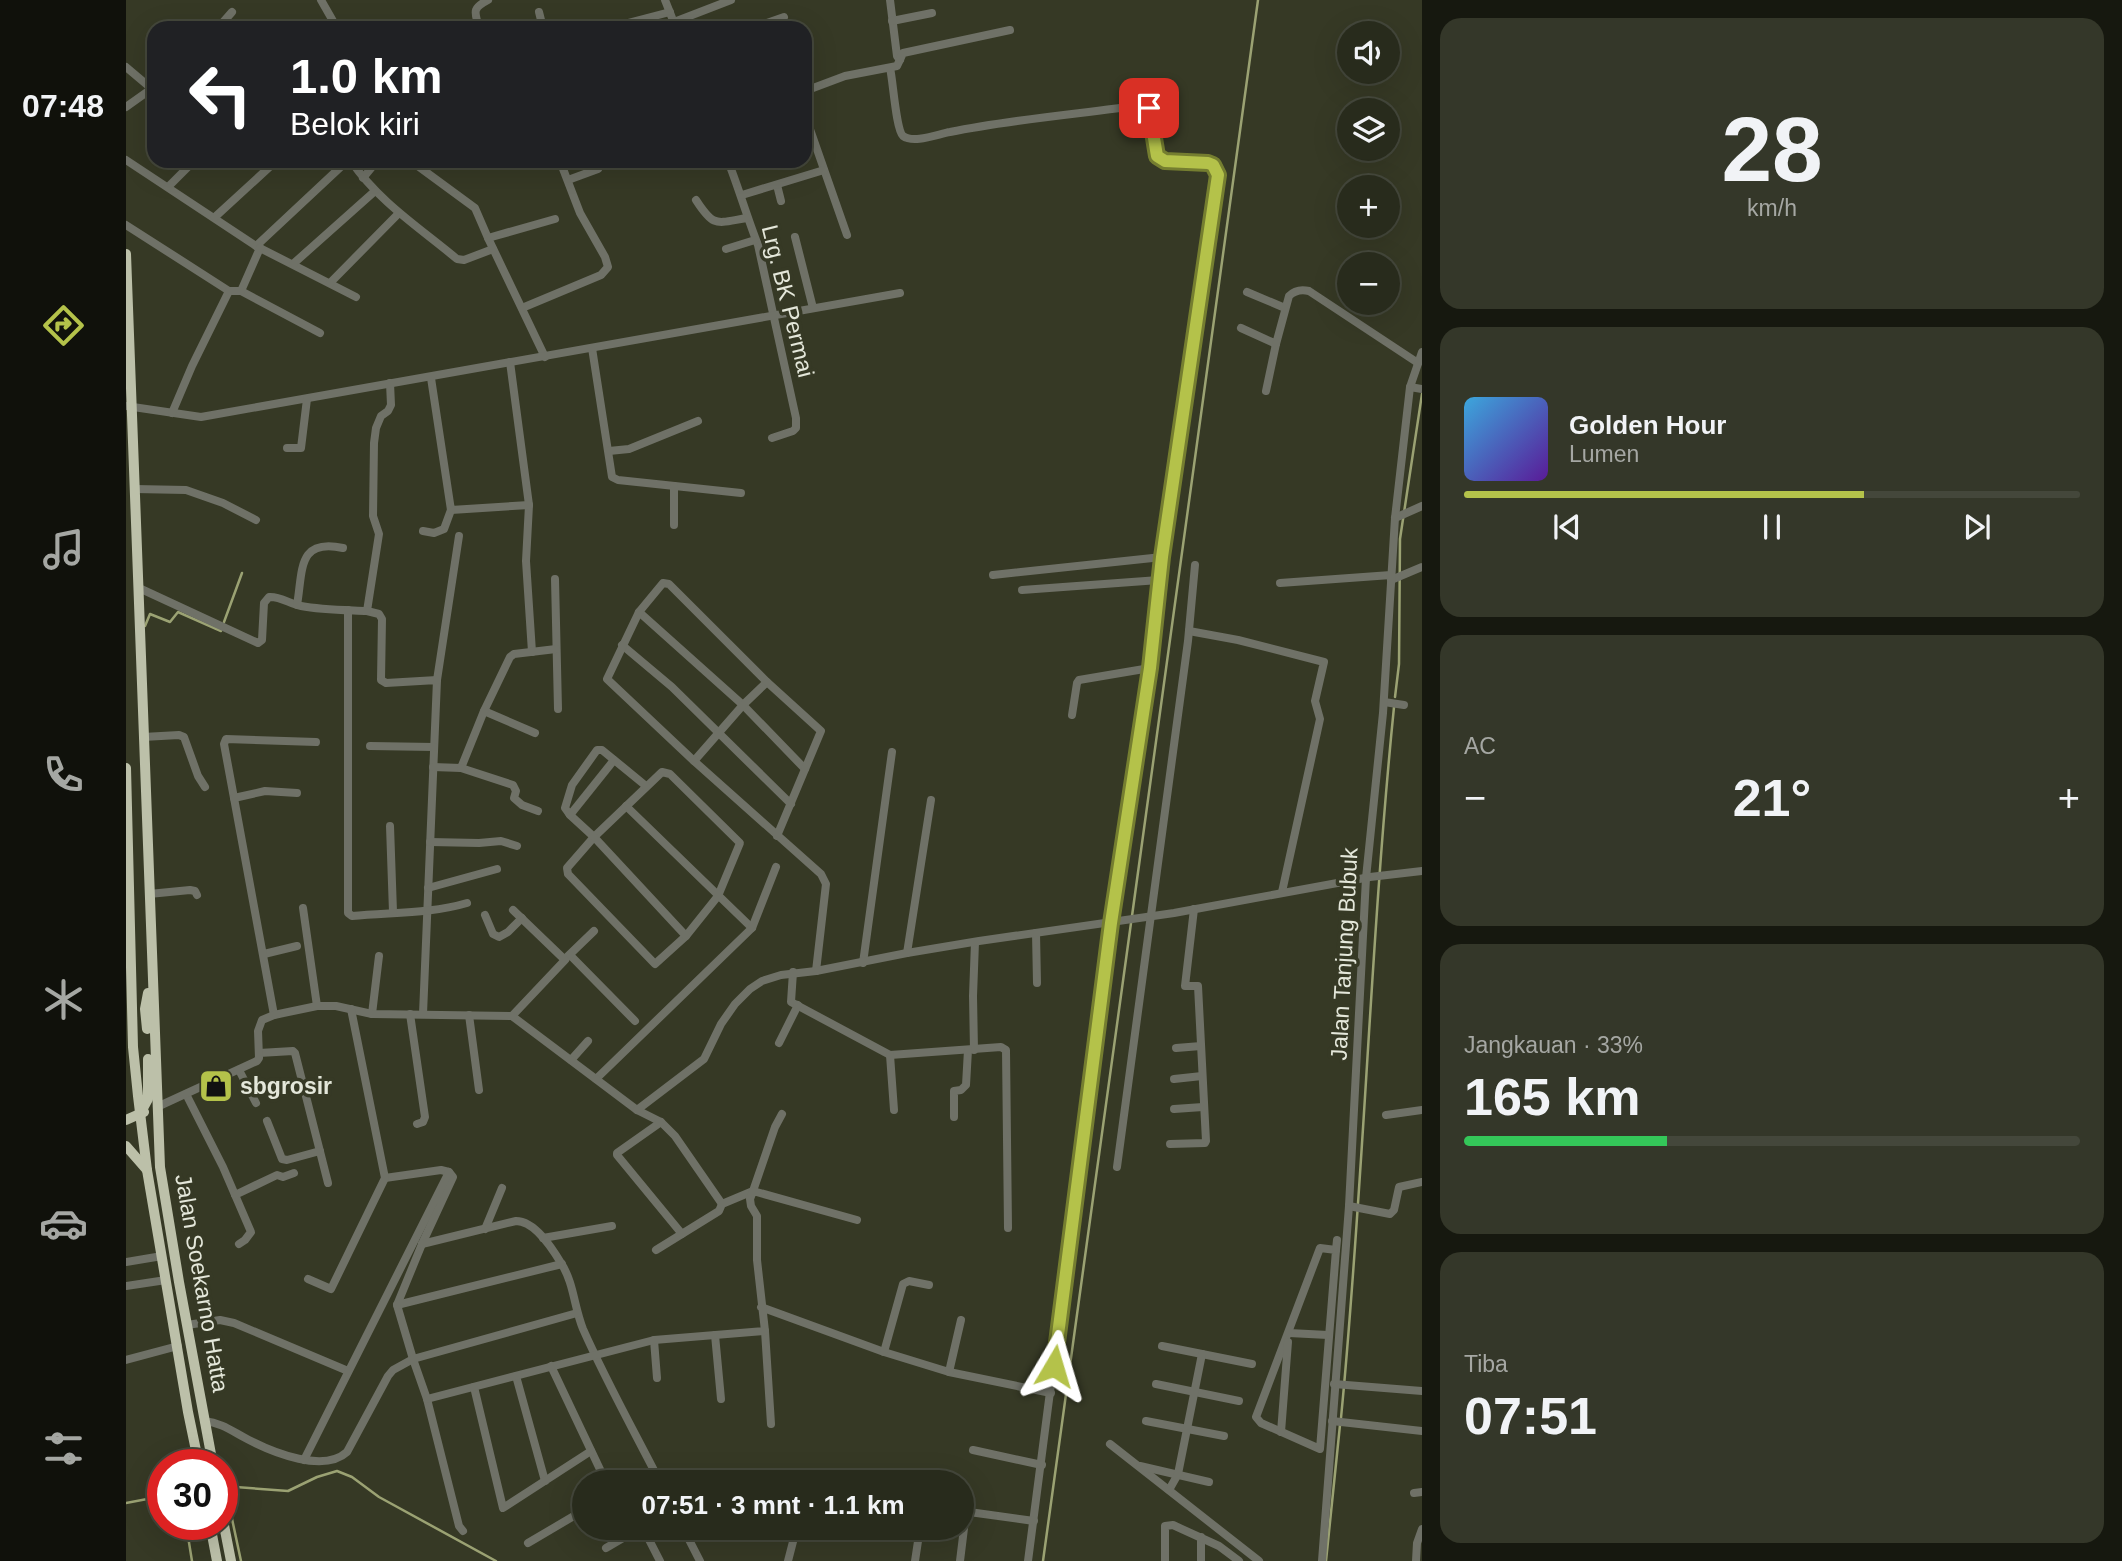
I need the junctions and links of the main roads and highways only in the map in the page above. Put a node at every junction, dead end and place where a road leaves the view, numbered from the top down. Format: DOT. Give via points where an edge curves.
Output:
graph roads {
  1 [pos="126,254"];
  2 [pos="129,406"];
  3 [pos="126,768"];
  4 [pos="126,800"];
  5 [pos="152,982"];
  6 [pos="133,1027"];
  7 [pos="126,1060"];
  8 [pos="157,1107"];
  9 [pos="140,1114"];
  10 [pos="126,1120"];
  11 [pos="126,1146"];
  12 [pos="147,1170"];
  13 [pos="196,1449"];
  14 [pos="210,1449"];
  15 [pos="213,1540"];
  16 [pos="227,1540"];
  17 [pos="217,1561"];
  18 [pos="231,1561"];
  1 -- 2 [label="highway"];
  2 -- 5 [label="highway"];
  3 -- 4 [label="highway"];
  4 -- 6 [label="highway"];
  5 -- 8 [label="highway, Jalan Soekarno Hatta"];
  5 -- 9 [label="highway" via="145,1009 149,1093"];
  6 -- 7 [label="highway"];
  6 -- 9 [label="highway, Jalan Soekarno Hatta"];
  8 -- 9 [label="highway"];
  8 -- 14 [label="highway, Jalan Soekarno Hatta" via="160,1167"];
  9 -- 10 [label="highway"];
  9 -- 12 [label="highway, Jalan Soekarno Hatta"];
  11 -- 12 [label="highway"];
  12 -- 13 [label="highway, Jalan Soekarno Hatta"];
  15 -- 17 [label="highway"];
  16 -- 18 [label="highway"];
}
